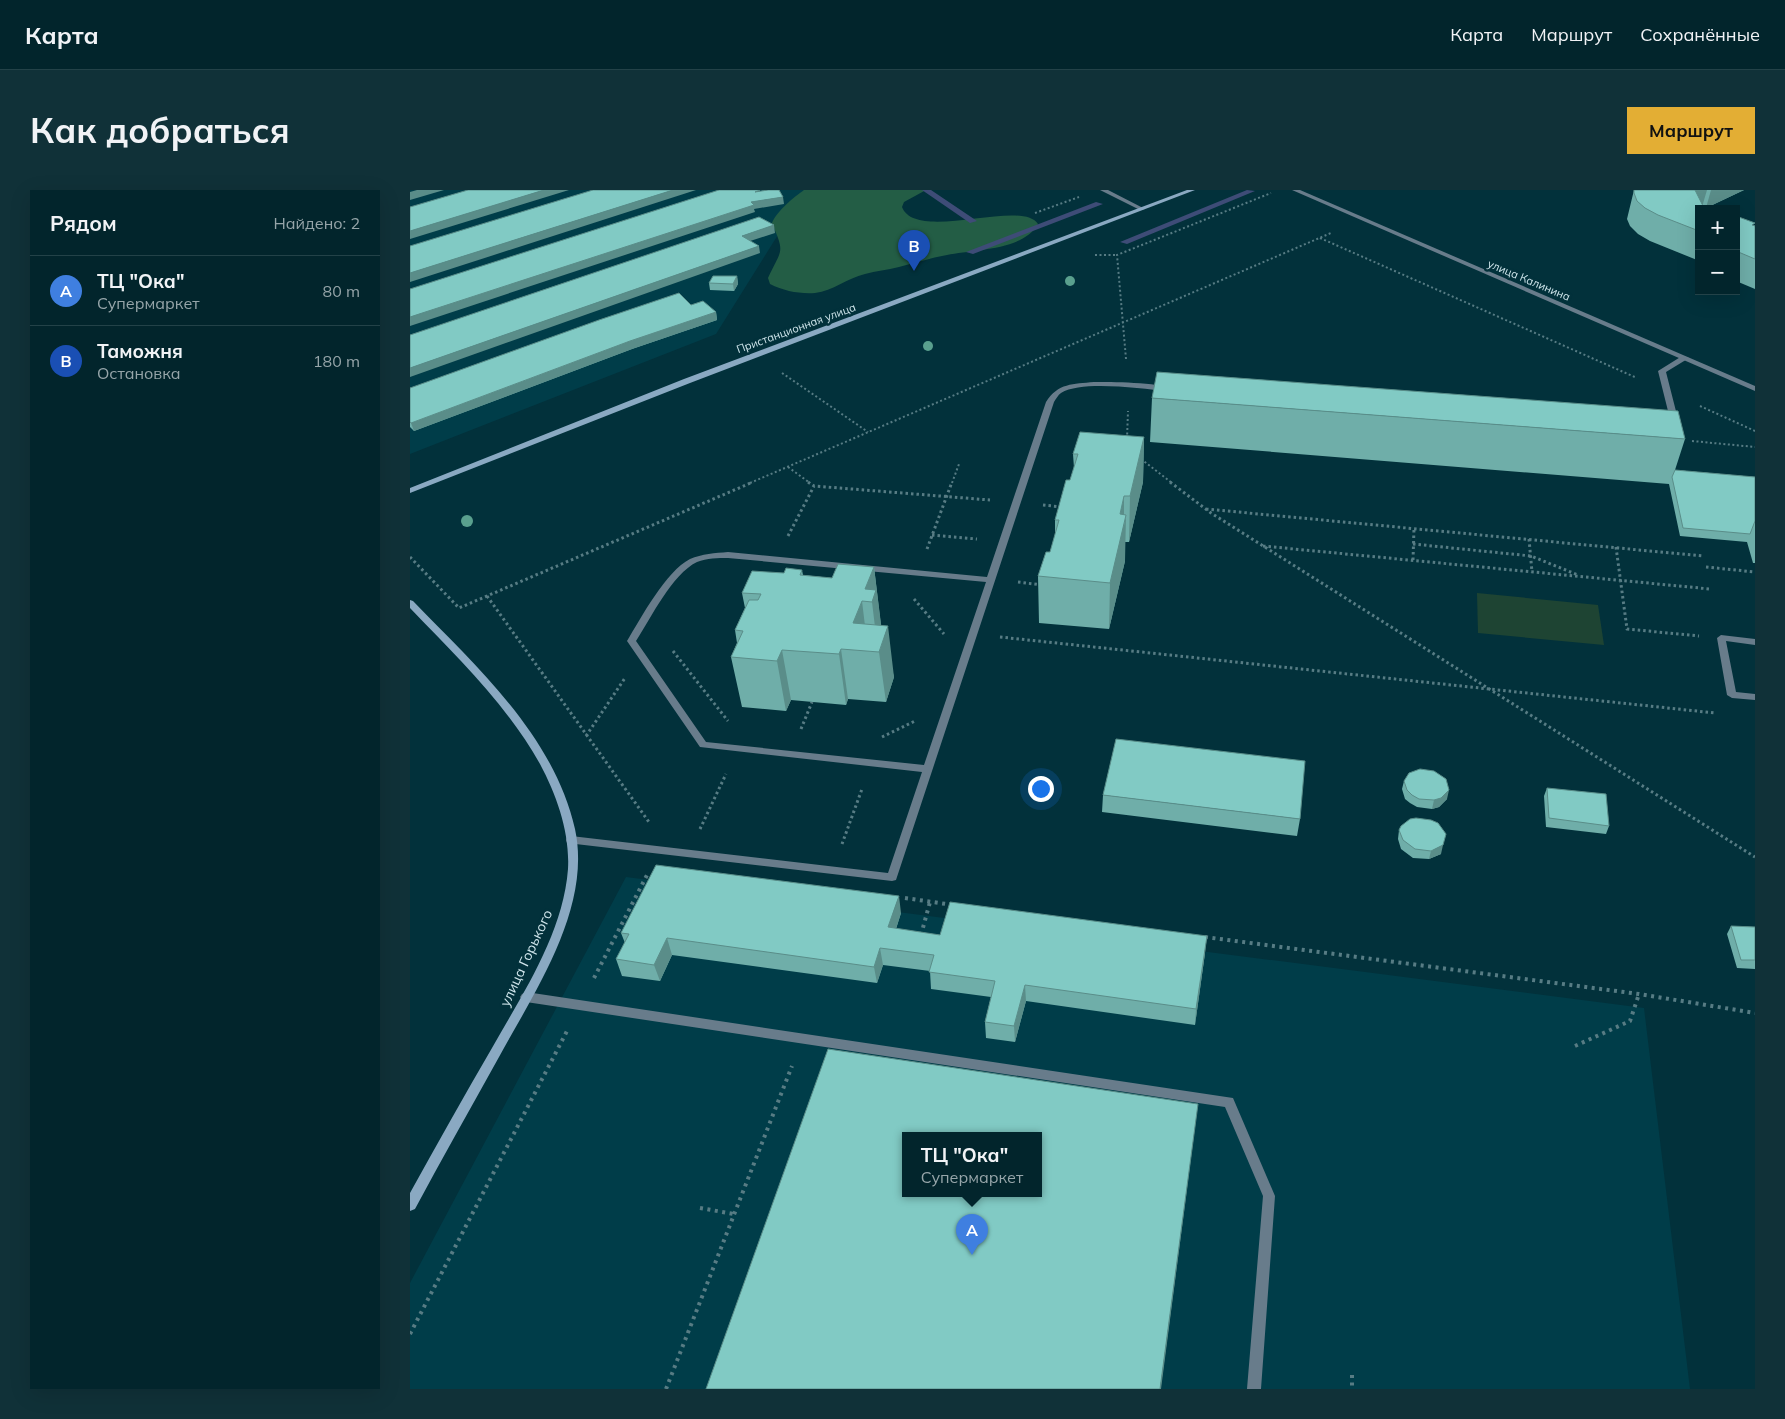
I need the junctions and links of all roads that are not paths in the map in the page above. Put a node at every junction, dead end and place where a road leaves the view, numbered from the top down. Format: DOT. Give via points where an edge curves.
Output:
graph roads {
  1 [pos="1102,190"];
  2 [pos="1192,190"];
  3 [pos="1295,190"];
  4 [pos="1142,209"];
  5 [pos="1685,358"];
  6 [pos="1755,389"];
  7 [pos="1178,390"];
  8 [pos="1666,428"];
  9 [pos="410,491"];
  10 [pos="990,580"];
  11 [pos="410,603"];
  12 [pos="1755,642"];
  13 [pos="1755,697"];
  14 [pos="927,769"];
  15 [pos="571,840"];
  16 [pos="526,996"];
  17 [pos="410,1205"];
  18 [pos="1254,1389"];
  1 -- 4 [label="street"];
  2 -- 4 [label="main road, Пристанционная улица"];
  3 -- 5 [label="street, улица Калинина"];
  4 -- 9 [label="main road, Пристанционная улица" via="696,378"];
  5 -- 6 [label="street, улица Калинина"];
  5 -- 8 [label="street" via="1662,371 1676,429"];
  7 -- 10 [label="street" via="1080,386 1056,393 1050,402"];
  10 -- 14 [label="street"];
  10 -- 14 [label="street" via="728,555 706,557 690,563 677,575 630,642 703,744"];
  11 -- 15 [label="main road, улица Горького" via="523,729 545,764 562,801"];
  12 -- 13 [label="street" via="1721,638 1732,695"];
  14 -- 15 [label="street" via="892,877"];
  15 -- 16 [label="main road, улица Горького" via="574,869 565,911"];
  16 -- 17 [label="main road, улица Горького"];
  16 -- 18 [label="street" via="1229,1102 1269,1196"];
}
